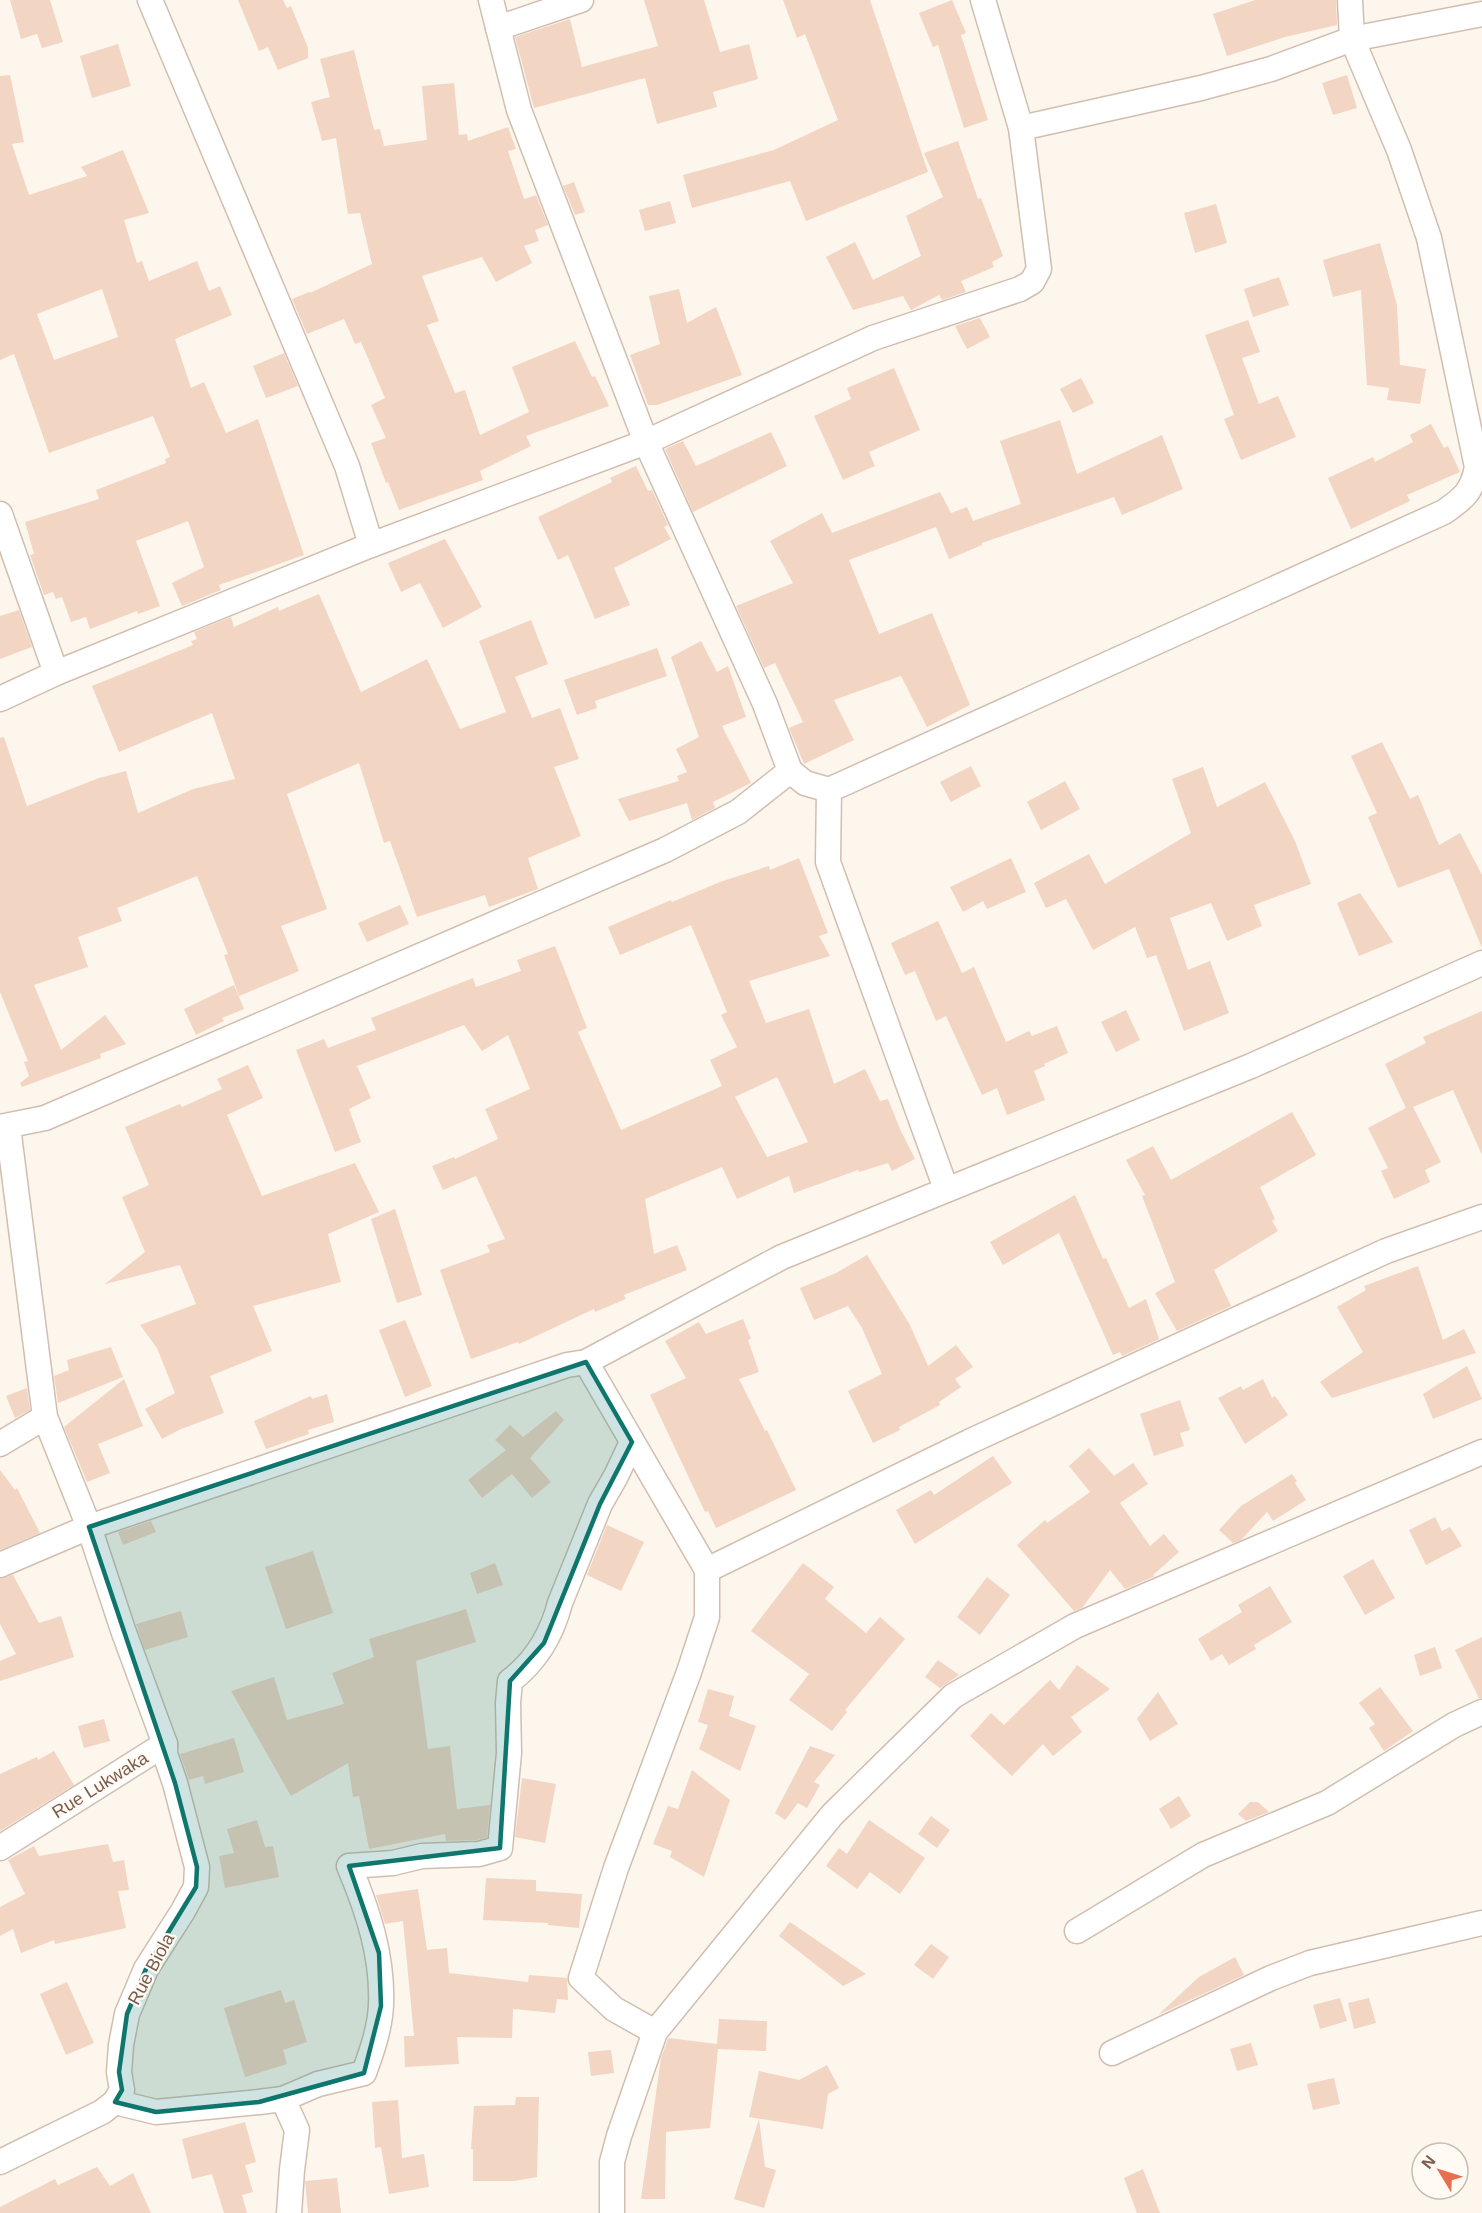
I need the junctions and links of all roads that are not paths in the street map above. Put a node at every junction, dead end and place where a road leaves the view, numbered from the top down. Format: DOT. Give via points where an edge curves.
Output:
graph roads {
  1 [pos="150,0"];
  2 [pos="491,0"];
  3 [pos="581,0"];
  4 [pos="983,0"];
  5 [pos="1350,0"];
  6 [pos="1482,14"];
  7 [pos="498,27"];
  8 [pos="1352,39"];
  9 [pos="1021,128"];
  10 [pos="646,442"];
  11 [pos="0,514"];
  12 [pos="371,545"];
  13 [pos="56,673"];
  14 [pos="0,699"];
  15 [pos="790,771"];
  16 [pos="829,790"];
  17 [pos="1482,963"];
  18 [pos="4,1127"];
  19 [pos="946,1189"];
  20 [pos="1482,1217"];
  21 [pos="586,1362"];
  22 [pos="45,1417"];
  23 [pos="632,1442"];
  24 [pos="0,1444"];
  25 [pos="1482,1452"];
  26 [pos="89,1527"];
  27 [pos="0,1566"];
  28 [pos="707,1570"];
  29 [pos="1482,1712"];
  30 [pos="165,1744"];
  31 [pos="175,1783"];
  32 [pos="0,1848"];
  33 [pos="1482,1923"];
  34 [pos="1077,1931"];
  35 [pos="655,2032"];
  36 [pos="1112,2053"];
  37 [pos="283,2099"];
  38 [pos="115,2102"];
  39 [pos="0,2162"];
  40 [pos="290,2213"];
  41 [pos="612,2213"];
  1 -- 12 [label="street" via="347,466"];
  2 -- 7 [label="street"];
  3 -- 7 [label="street"];
  4 -- 9 [label="street"];
  5 -- 8 [label="street"];
  6 -- 8 [label="street"];
  7 -- 10 [label="street" via="519,111"];
  8 -- 9 [label="street" via="1271,69 1202,88"];
  8 -- 16 [label="street" via="1399,150 1429,238 1477,467 1474,484 1463,499 1444,512"];
  9 -- 10 [label="street" via="1039,268 1032,282 873,338"];
  10 -- 12 [label="street"];
  10 -- 15 [label="street" via="765,704"];
  11 -- 13 [label="street"];
  12 -- 13 [label="street"];
  13 -- 14 [label="street"];
  15 -- 16 [label="street" via="805,783"];
  15 -- 18 [label="street" via="738,812 664,850 45,1118"];
  16 -- 19 [label="street" via="828,862"];
  17 -- 19 [label="street" via="1251,1066"];
  18 -- 22 [label="street"];
  19 -- 21 [label="street" via="782,1257"];
  20 -- 28 [label="street" via="1375,1256 973,1440"];
  21 -- 23 [label="street"];
  21 -- 26 [label="street" via="567,1365"];
  22 -- 24 [label="street"];
  22 -- 26 [label="street"];
  23 -- 28 [label="street"];
  23 -- 37 [label="street" via="600,1504 544,1643 525,1670 510,1681 509,1754 500,1848 479,1854 349,1866 379,1953 381,2006 375,2043 364,2073 318,2084"];
  25 -- 35 [label="street" via="1075,1626 953,1696 832,1815"];
  26 -- 27 [label="street"];
  26 -- 30 [label="street"];
  28 -- 35 [label="street" via="707,1617 581,1978 614,2009"];
  29 -- 34 [label="street" via="1327,1803 1203,1855"];
  30 -- 31 [label="street, Rue Lukwaka"];
  30 -- 32 [label="street, Rue Lukwaka"];
  31 -- 38 [label="street, Rue Biola" via="197,1867 196,1887 146,1970 127,2014 119,2072 122,2090"];
  33 -- 36 [label="street" via="1310,1964 1270,1978"];
  35 -- 41 [label="street" via="612,2162"];
  37 -- 38 [label="street" via="156,2112"];
  37 -- 40 [label="street" via="297,2130"];
  38 -- 39 [label="street"];
}
